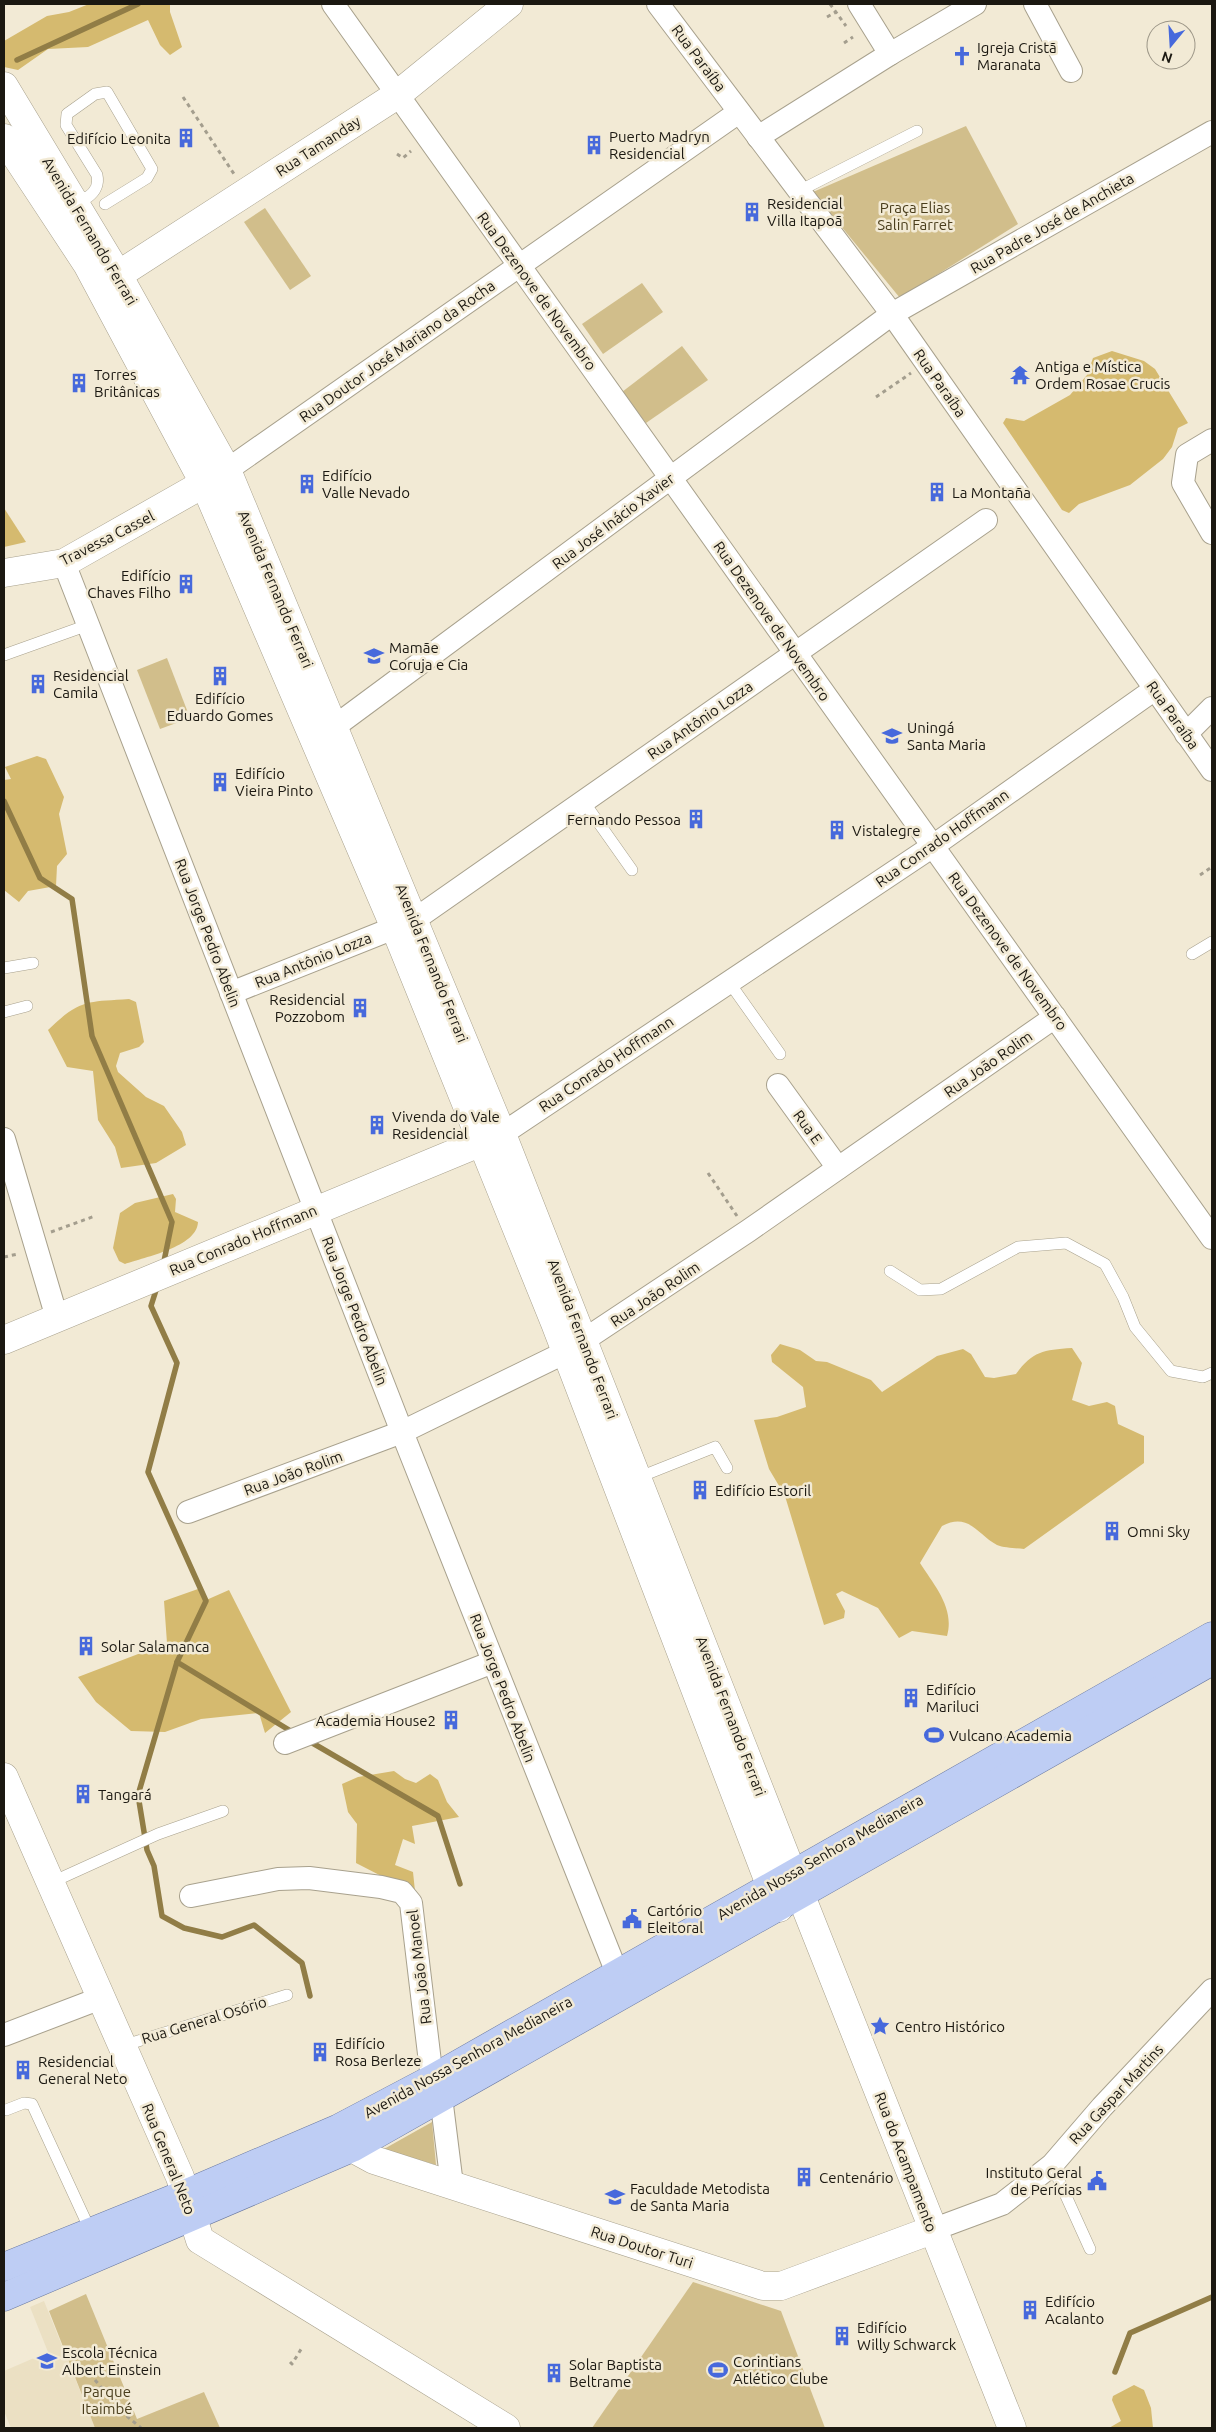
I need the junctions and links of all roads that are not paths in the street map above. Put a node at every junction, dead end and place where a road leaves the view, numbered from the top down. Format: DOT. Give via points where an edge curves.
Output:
graph roads {
  1 [pos="333,4"];
  2 [pos="509,4"];
  3 [pos="658,4"];
  4 [pos="859,4"];
  5 [pos="974,4"];
  6 [pos="1035,4"];
  7 [pos="890,54"];
  8 [pos="1071,71"];
  9 [pos="4,86"];
  10 [pos="398,95"];
  11 [pos="739,112"];
  12 [pos="917,131"];
  13 [pos="1212,132"];
  14 [pos="4,138"];
  15 [pos="758,138"];
  16 [pos="799,191"];
  17 [pos="71,198"];
  18 [pos="105,204"];
  19 [pos="519,266"];
  20 [pos="118,275"];
  21 [pos="892,314"];
  22 [pos="1212,440"];
  23 [pos="227,470"];
  24 [pos="671,478"];
  25 [pos="205,485"];
  26 [pos="986,520"];
  27 [pos="1212,533"];
  28 [pos="64,563"];
  29 [pos="4,573"];
  30 [pos="88,625"];
  31 [pos="796,653"];
  32 [pos="4,655"];
  33 [pos="1155,689"];
  34 [pos="1212,708"];
  35 [pos="334,727"];
  36 [pos="1186,734"];
  37 [pos="1212,770"];
  38 [pos="584,802"];
  39 [pos="933,846"];
  40 [pos="632,870"];
  41 [pos="404,924"];
  42 [pos="1212,942"];
  43 [pos="1192,954"];
  44 [pos="33,963"];
  45 [pos="4,968"];
  46 [pos="729,982"];
  47 [pos="231,993"];
  48 [pos="27,1006"];
  49 [pos="4,1012"];
  50 [pos="1055,1017"];
  51 [pos="780,1054"];
  52 [pos="778,1085"];
  53 [pos="491,1137"];
  54 [pos="4,1139"];
  55 [pos="838,1168"];
  56 [pos="316,1210"];
  57 [pos="1212,1238"];
  58 [pos="890,1272"];
  59 [pos="57,1318"];
  60 [pos="4,1340"];
  61 [pos="575,1347"];
  62 [pos="1212,1373"];
  63 [pos="402,1432"];
  64 [pos="727,1468"];
  65 [pos="637,1478"];
  66 [pos="188,1512"];
  67 [pos="1212,1636"];
  68 [pos="1212,1661"];
  69 [pos="493,1662"];
  70 [pos="285,1743"];
  71 [pos="4,1777"];
  72 [pos="223,1811"];
  73 [pos="50,1883"];
  74 [pos="785,1890"];
  75 [pos="191,1896"];
  76 [pos="617,1973"];
  77 [pos="1212,1990"];
  78 [pos="287,1995"];
  79 [pos="101,1998"];
  80 [pos="4,2035"];
  81 [pos="122,2046"];
  82 [pos="436,2088"];
  83 [pos="6,2110"];
  84 [pos="352,2148"];
  85 [pos="1052,2165"];
  86 [pos="452,2186"];
  87 [pos="189,2205"];
  88 [pos="932,2230"];
  89 [pos="92,2232"];
  90 [pos="1090,2249"];
  91 [pos="4,2267"];
  92 [pos="4,2297"];
  93 [pos="506,2428"];
  94 [pos="1012,2428"];
  1 -- 10 [label="street, Rua Dezenove de Novembro"];
  2 -- 10 [label="main road, Rua Tamanday"];
  3 -- 11 [label="street, Rua Paraíba"];
  4 -- 7 [label="street"];
  5 -- 7 [label="street"];
  6 -- 8 [label="street"];
  7 -- 15 [label="street"];
  9 -- 17 [label="main road, Avenida Fernando Ferrari"];
  10 -- 19 [label="street, Rua Dezenove de Novembro"];
  10 -- 20 [label="main road, Rua Tamanday"];
  11 -- 15 [label="street, Rua Paraíba"];
  11 -- 19 [label="street, Rua Doutor José Mariano da Rocha"];
  12 -- 16 [label="lane"];
  13 -- 21 [label="street, Rua Padre José de Anchieta"];
  14 -- 25 [label="main road, Avenida Fernando Ferrari" via="87,264"];
  15 -- 16 [label="street, Rua Paraíba"];
  16 -- 21 [label="street, Rua Paraíba"];
  17 -- 18 [label="lane" via="88,197 97,188 98,181 66,125 67,114 95,94 107,92 152,169 147,178"];
  17 -- 20 [label="main road, Avenida Fernando Ferrari"];
  19 -- 23 [label="street, Rua Doutor José Mariano da Rocha"];
  19 -- 24 [label="street, Rua Dezenove de Novembro"];
  20 -- 23 [label="main road, Avenida Fernando Ferrari"];
  21 -- 24 [label="street, Rua José Inácio Xavier"];
  21 -- 33 [label="street, Rua Paraíba"];
  22 -- 27 [label="street" via="1187,455 1182,483"];
  23 -- 25 [label="main road, Travessa Cassel"];
  23 -- 35 [label="main road, Avenida Fernando Ferrari"];
  24 -- 31 [label="street, Rua Dezenove de Novembro"];
  24 -- 35 [label="street, Rua José Inácio Xavier"];
  25 -- 28 [label="main road, Travessa Cassel"];
  25 -- 41 [label="main road, Avenida Fernando Ferrari"];
  26 -- 31 [label="street, Rua Antônio Lozza"];
  28 -- 29 [label="main road, Travessa Cassel"];
  28 -- 30 [label="street, Rua Jorge Pedro Abelin"];
  30 -- 32 [label="lane"];
  30 -- 47 [label="street, Rua Jorge Pedro Abelin"];
  31 -- 38 [label="street, Rua Antônio Lozza"];
  31 -- 39 [label="street, Rua Dezenove de Novembro"];
  33 -- 36 [label="street, Rua Paraíba"];
  33 -- 39 [label="street, Rua Conrado Hoffmann"];
  34 -- 36 [label="street"];
  35 -- 41 [label="main road, Avenida Fernando Ferrari"];
  36 -- 37 [label="street, Rua Paraíba"];
  38 -- 40 [label="lane"];
  38 -- 41 [label="street, Rua Antônio Lozza"];
  39 -- 46 [label="street, Rua Conrado Hoffmann"];
  39 -- 50 [label="street, Rua Dezenove de Novembro"];
  41 -- 47 [label="street, Rua Antônio Lozza"];
  41 -- 53 [label="main road, Avenida Fernando Ferrari"];
  42 -- 43 [label="lane"];
  44 -- 45 [label="lane"];
  46 -- 51 [label="lane"];
  46 -- 53 [label="street, Rua Conrado Hoffmann"];
  47 -- 56 [label="street, Rua Jorge Pedro Abelin"];
  48 -- 49 [label="lane"];
  50 -- 55 [label="street, Rua João Rolim"];
  50 -- 57 [label="street, Rua Dezenove de Novembro"];
  52 -- 55 [label="street, Rua E"];
  53 -- 56 [label="main road, Rua Conrado Hoffmann"];
  53 -- 61 [label="main road, Avenida Fernando Ferrari"];
  54 -- 59 [label="street"];
  55 -- 61 [label="street, Rua João Rolim"];
  56 -- 59 [label="main road, Rua Conrado Hoffmann"];
  56 -- 63 [label="street, Rua Jorge Pedro Abelin"];
  58 -- 62 [label="lane" via="920,1290 940,1289 1018,1247 1066,1243 1105,1264 1135,1327 1171,1371 1203,1377"];
  59 -- 60 [label="main road, Rua Conrado Hoffmann"];
  61 -- 63 [label="street, Rua João Rolim"];
  61 -- 65 [label="main road, Avenida Fernando Ferrari"];
  61 -- 74 [label="main road, Avenida Fernando Ferrari"];
  63 -- 66 [label="street, Rua João Rolim"];
  63 -- 69 [label="street, Rua Jorge Pedro Abelin"];
  64 -- 65 [label="lane" via="715,1447"];
  65 -- 74 [label="main road, Avenida Fernando Ferrari"];
  67 -- 74 [label="main road, Avenida Nossa Senhora Medianeira"];
  68 -- 74 [label="main road, Avenida Nossa Senhora Medianeira"];
  69 -- 70 [label="street"];
  69 -- 76 [label="street, Rua Jorge Pedro Abelin"];
  71 -- 73 [label="main road, Rua General Neto"];
  72 -- 73 [label="lane" via="158,1834"];
  73 -- 79 [label="main road, Rua General Neto"];
  74 -- 76 [label="main road, Avenida Nossa Senhora Medianeira"];
  74 -- 82 [label="main road, Avenida Nossa Senhora Medianeira"];
  74 -- 88 [label="main road, Rua do Acampamento"];
  75 -- 82 [label="street, Rua João Manoel" via="278,1879 309,1878 402,1892 411,1903"];
  76 -- 82 [label="main road, Avenida Nossa Senhora Medianeira"];
  77 -- 85 [label="street, Rua Gaspar Martins"];
  78 -- 81 [label="lane, Rua General Osório"];
  79 -- 80 [label="street"];
  79 -- 81 [label="main road, Rua General Neto"];
  81 -- 87 [label="main road, Rua General Neto"];
  82 -- 84 [label="main road, Avenida Nossa Senhora Medianeira"];
  82 -- 86 [label="street, Rua João Manoel"];
  82 -- 87 [label="main road, Avenida Nossa Senhora Medianeira" via="339,2128"];
  83 -- 89 [label="lane" via="24,2103 32,2104"];
  84 -- 86 [label="main road, Rua Doutor Turi" via="374,2160"];
  84 -- 87 [label="main road, Avenida Nossa Senhora Medianeira"];
  85 -- 88 [label="street, Rua Gaspar Martins" via="1002,2204"];
  85 -- 90 [label="lane"];
  86 -- 88 [label="main road, Rua Doutor Turi" via="763,2286 781,2286"];
  87 -- 89 [label="main road"];
  87 -- 92 [label="main road"];
  87 -- 93 [label="main road, Rua General Neto" via="200,2240"];
  88 -- 94 [label="main road, Rua do Acampamento"];
  89 -- 91 [label="main road"];
}
